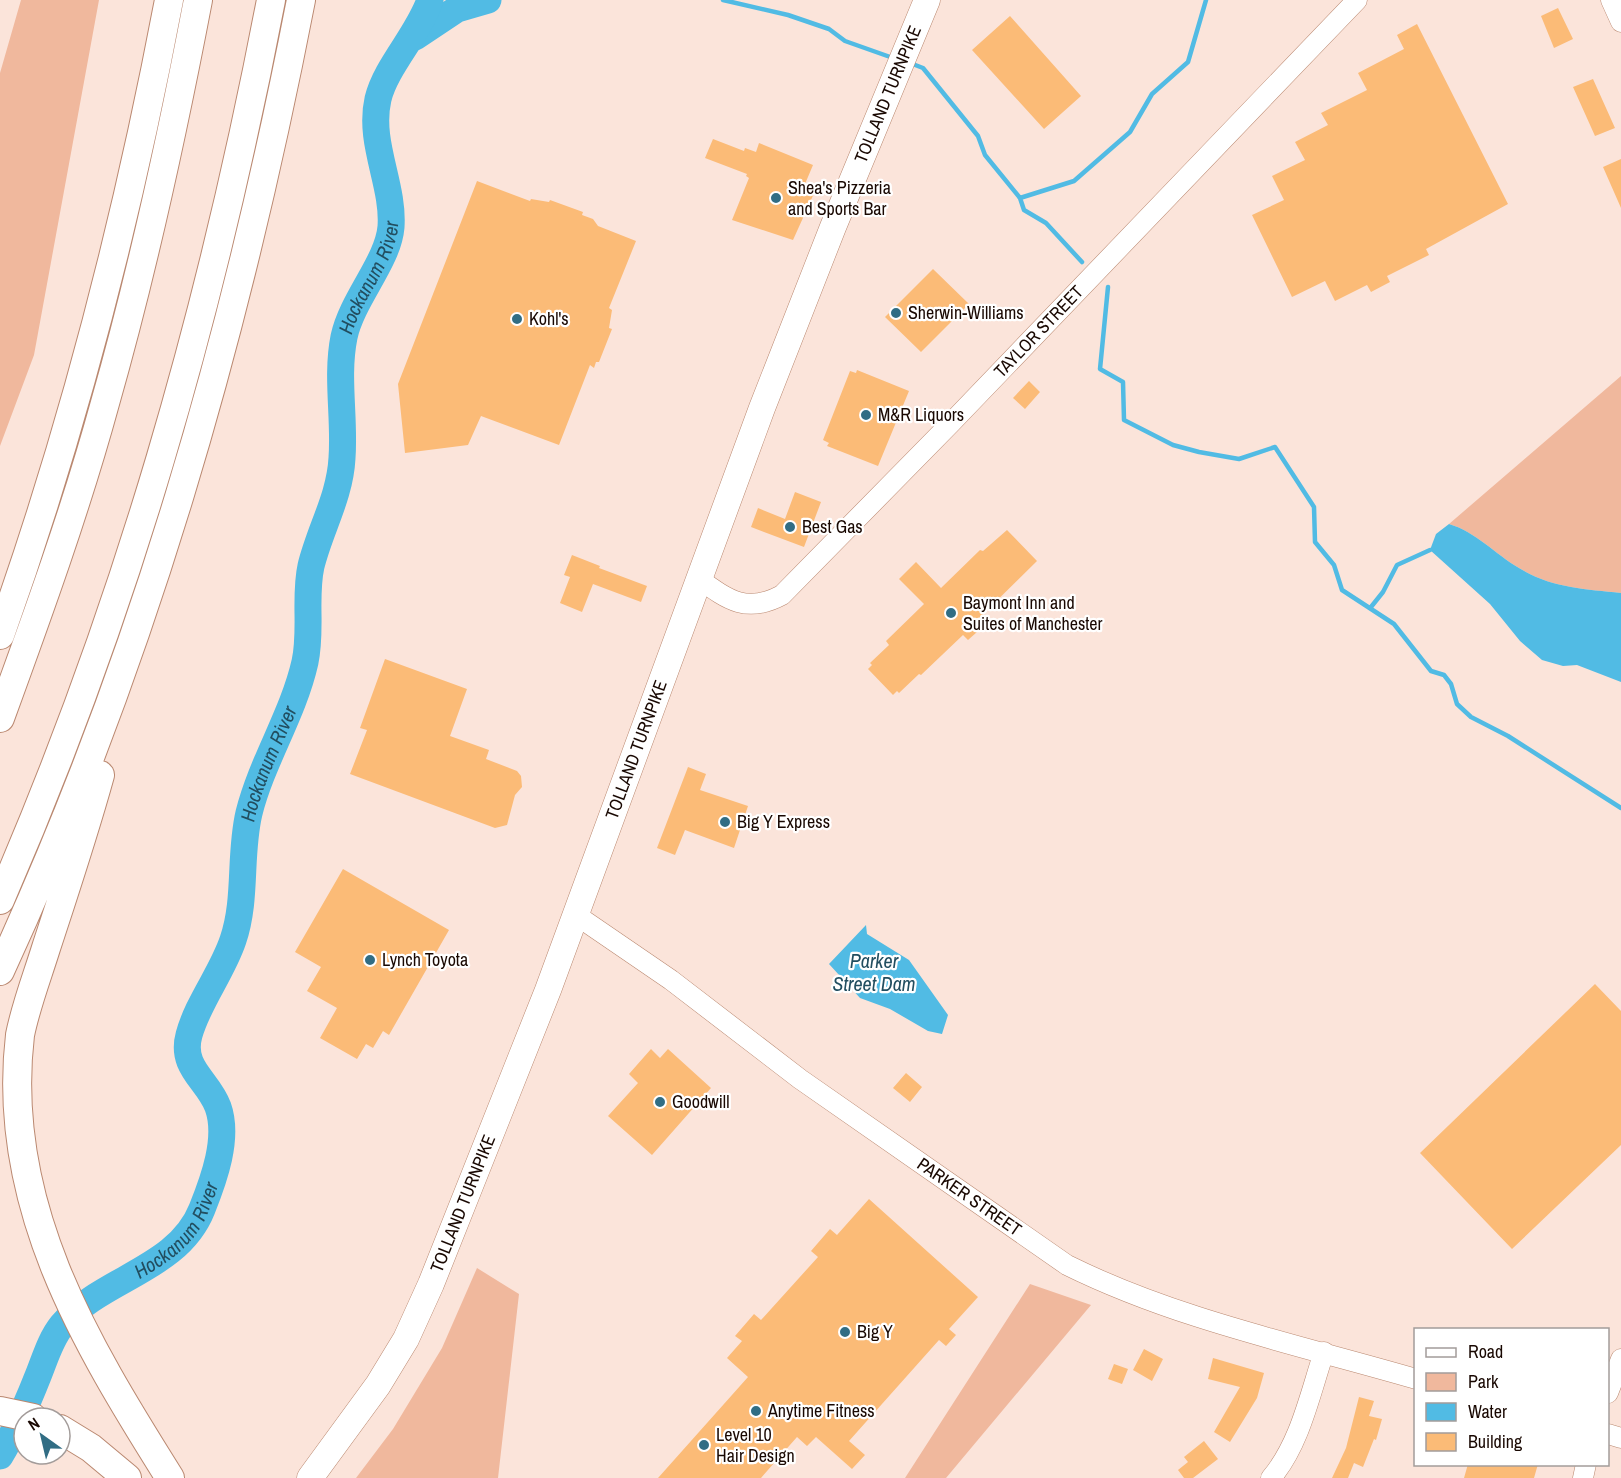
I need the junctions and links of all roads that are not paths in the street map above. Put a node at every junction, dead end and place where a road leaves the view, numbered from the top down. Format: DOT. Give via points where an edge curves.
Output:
graph roads {
  1 [pos="169,0"];
  2 [pos="198,0"];
  3 [pos="271,0"];
  4 [pos="301,0"];
  5 [pos="927,0"];
  6 [pos="1357,0"];
  7 [pos="699,579"];
  8 [pos="148,597"];
  9 [pos="0,635"];
  10 [pos="0,717"];
  11 [pos="0,900"];
  12 [pos="576,915"];
  13 [pos="0,971"];
  14 [pos="1324,1352"];
  15 [pos="1621,1359"];
  16 [pos="1414,1378"];
  17 [pos="1609,1390"];
  18 [pos="72,1436"];
  19 [pos="127,1478"];
  20 [pos="170,1478"];
  21 [pos="310,1478"];
  22 [pos="1271,1478"];
  1 -- 9 [label="highway" via="146,120 98,319"];
  2 -- 10 [label="highway" via="165,165 105,404 62,542"];
  3 -- 11 [label="highway" via="230,200 173,423 78,708"];
  4 -- 8 [label="highway" via="231,320"];
  5 -- 7 [label="main road, TOLLAND TURNPIKE" via="816,269"];
  6 -- 7 [label="street, TAYLOR STREET" via="782,595 766,603 746,605 721,595"];
  7 -- 12 [label="main road, TOLLAND TURNPIKE"];
  8 -- 13 [label="highway" via="85,771"];
  8 -- 20 [label="highway" via="86,827 27,1008 17,1050 13,1105 17,1164 28,1214 55,1282"];
  12 -- 14 [label="street, PARKER STREET" via="671,980 800,1079 1067,1265 1114,1288 1176,1310"];
  12 -- 21 [label="main road, TOLLAND TURNPIKE" via="422,1306 365,1406"];
  14 -- 16 [label="street, PARKER STREET"];
  14 -- 22 [label="street" via="1296,1436"];
  15 -- 17 [label="street"];
  18 -- 19 [label="highway"];
}
